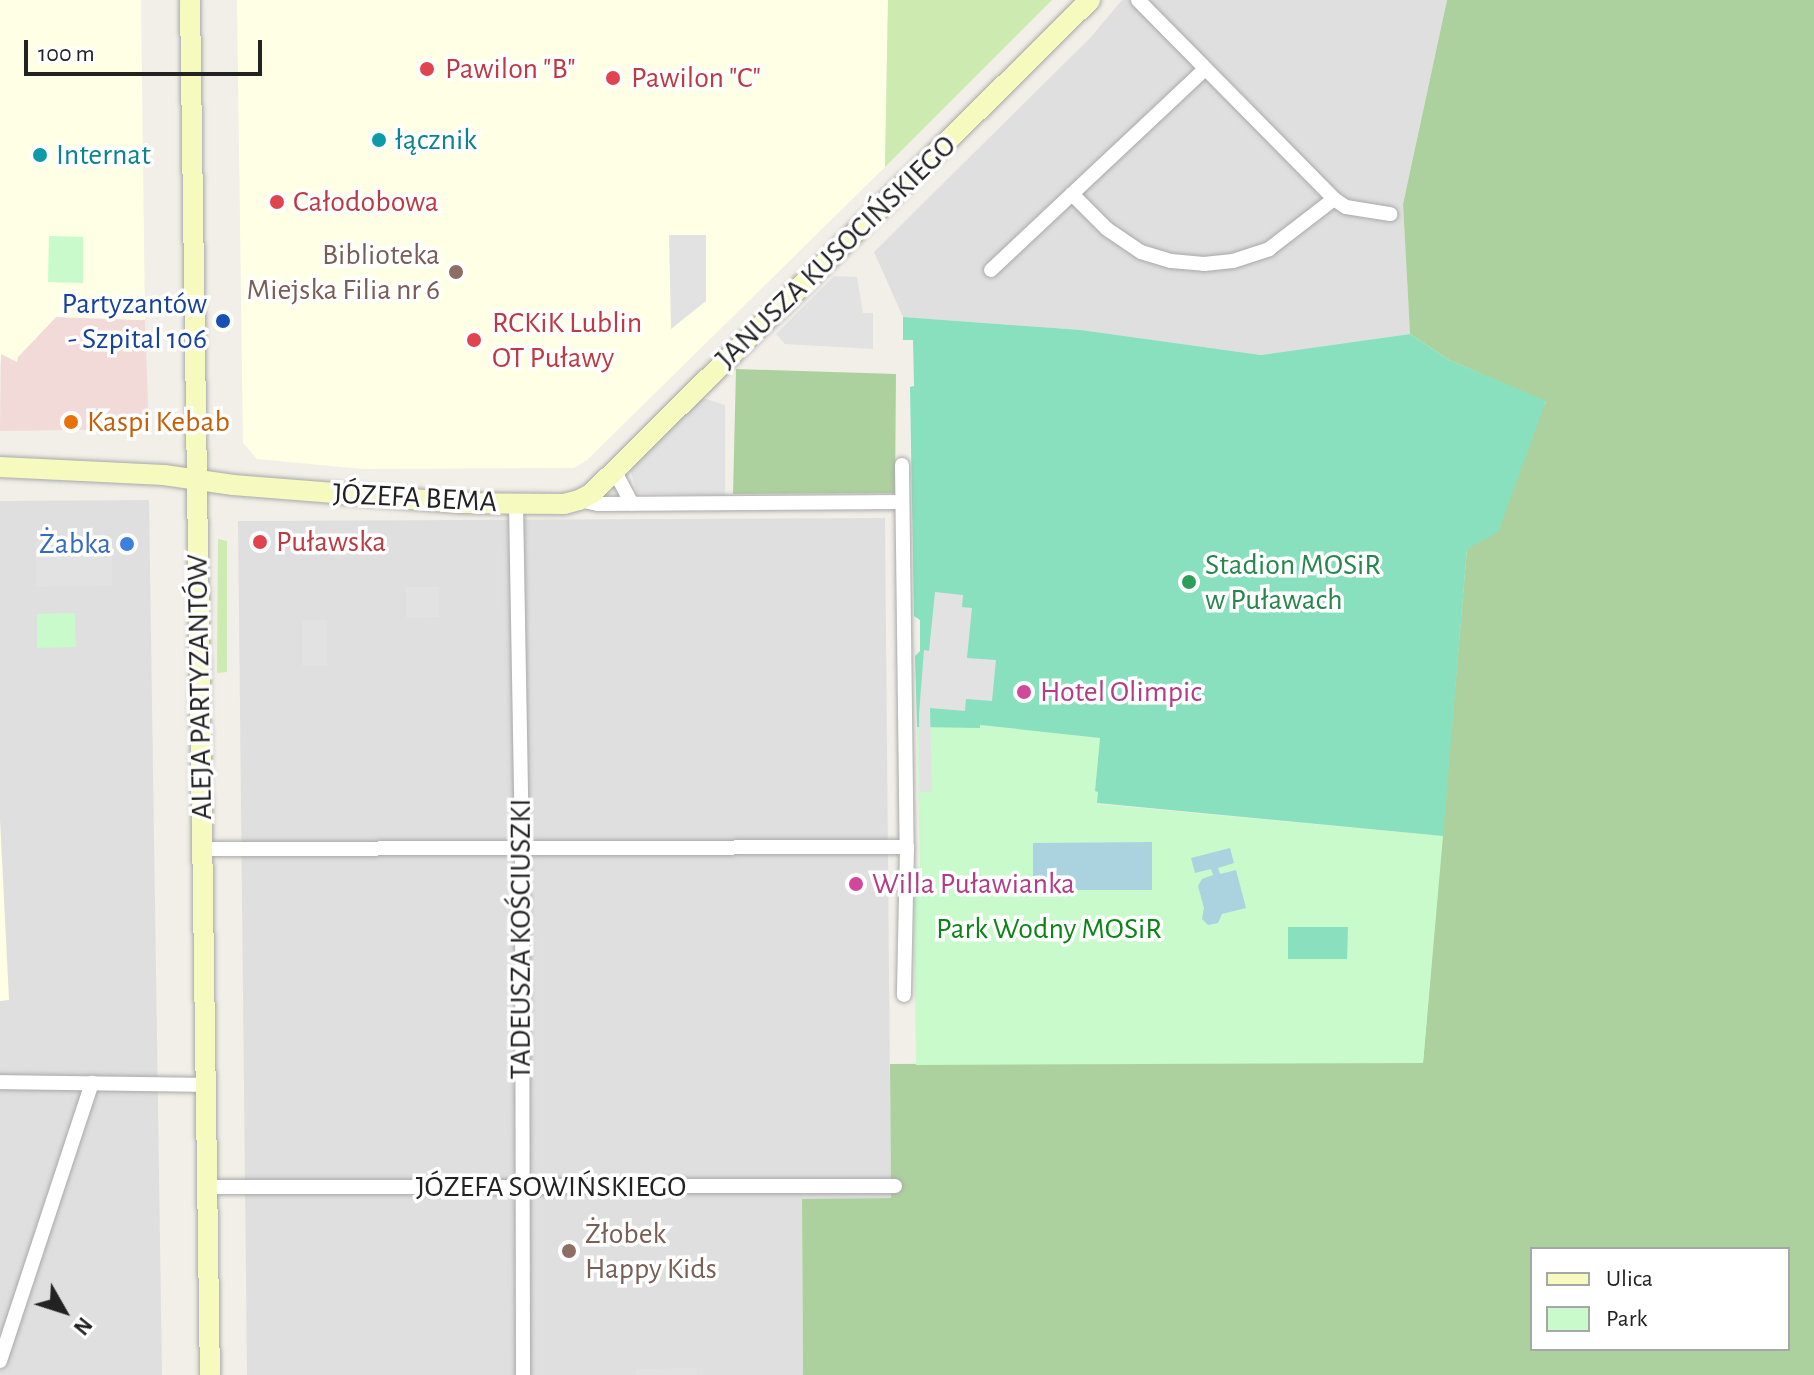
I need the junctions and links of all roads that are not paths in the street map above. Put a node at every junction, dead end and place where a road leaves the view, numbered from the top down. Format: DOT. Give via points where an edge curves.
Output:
graph roads {
  1 [pos="190,0"];
  2 [pos="1090,0"];
  3 [pos="1138,0"];
  4 [pos="1205,69"];
  5 [pos="1072,194"];
  6 [pos="1334,199"];
  7 [pos="1390,214"];
  8 [pos="991,270"];
  9 [pos="902,465"];
  10 [pos="0,467"];
  11 [pos="614,470"];
  12 [pos="197,481"];
  13 [pos="579,500"];
  14 [pos="902,502"];
  15 [pos="516,504"];
  16 [pos="632,504"];
  17 [pos="907,847"];
  18 [pos="522,848"];
  19 [pos="202,849"];
  20 [pos="904,995"];
  21 [pos="0,1082"];
  22 [pos="92,1083"];
  23 [pos="206,1085"];
  24 [pos="895,1186"];
  25 [pos="207,1187"];
  26 [pos="521,1187"];
  27 [pos="0,1361"];
  28 [pos="210,1375"];
  29 [pos="523,1375"];
  1 -- 12 [label="main road, ALEJA PARTYZANTÓW"];
  2 -- 11 [label="main road, JANUSZA KUSOCIŃSKIEGO"];
  3 -- 4 [label="street"];
  4 -- 5 [label="street"];
  4 -- 6 [label="street"];
  5 -- 6 [label="street" via="1107,229 1141,252 1204,264 1269,249"];
  5 -- 8 [label="street"];
  6 -- 7 [label="street" via="1346,207"];
  9 -- 14 [label="street"];
  10 -- 12 [label="main road, JÓZEFA BEMA"];
  11 -- 13 [label="main road, JANUSZA KUSOCIŃSKIEGO"];
  11 -- 16 [label="street"];
  12 -- 15 [label="main road, JÓZEFA BEMA"];
  12 -- 19 [label="main road, ALEJA PARTYZANTÓW"];
  13 -- 15 [label="main road, JÓZEFA BEMA"];
  13 -- 16 [label="street, JÓZEFA BEMA"];
  14 -- 16 [label="street, JÓZEFA BEMA"];
  14 -- 17 [label="street"];
  15 -- 18 [label="street, TADEUSZA KOŚCIUSZKI"];
  17 -- 18 [label="street"];
  17 -- 20 [label="street"];
  18 -- 19 [label="street"];
  18 -- 26 [label="street, TADEUSZA KOŚCIUSZKI"];
  19 -- 23 [label="main road, ALEJA PARTYZANTÓW"];
  21 -- 22 [label="street"];
  22 -- 23 [label="street"];
  22 -- 27 [label="street"];
  23 -- 25 [label="main road, ALEJA PARTYZANTÓW"];
  24 -- 26 [label="street, JÓZEFA SOWIŃSKIEGO"];
  25 -- 26 [label="street, JÓZEFA SOWIŃSKIEGO"];
  25 -- 28 [label="main road, ALEJA PARTYZANTÓW"];
  26 -- 29 [label="street, TADEUSZA KOŚCIUSZKI"];
}
